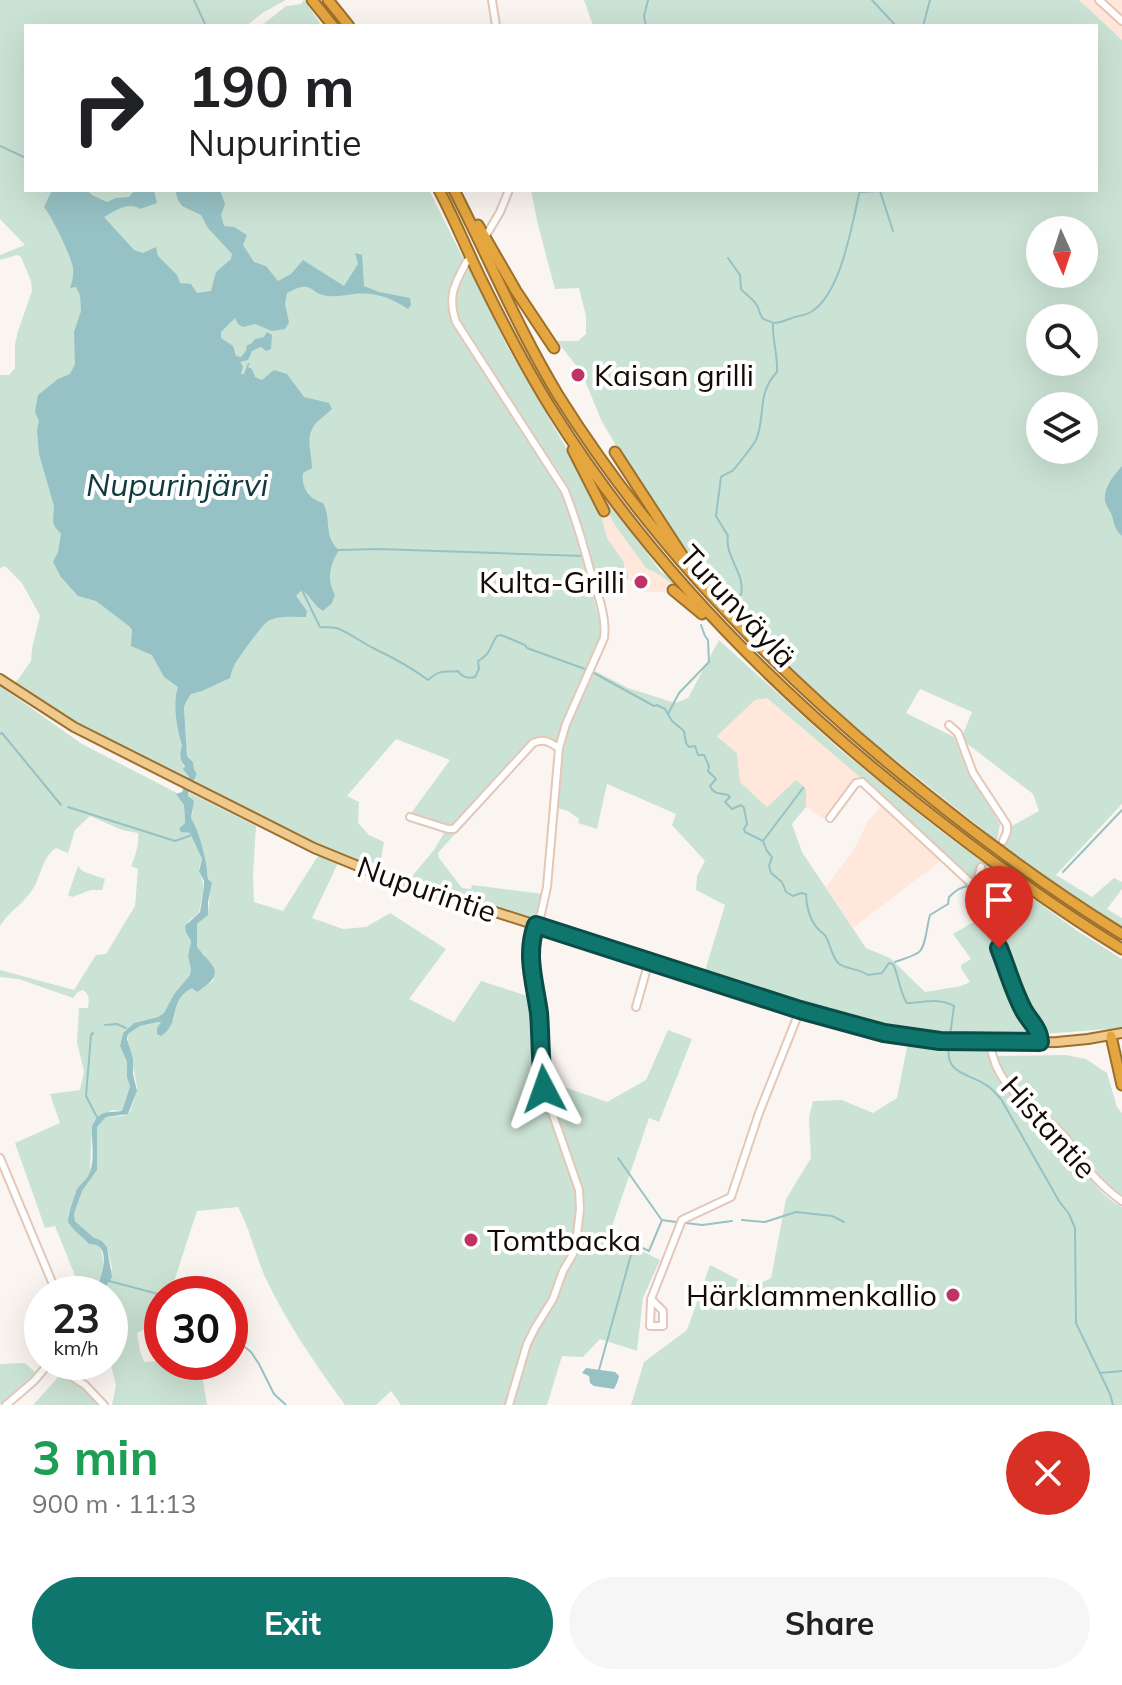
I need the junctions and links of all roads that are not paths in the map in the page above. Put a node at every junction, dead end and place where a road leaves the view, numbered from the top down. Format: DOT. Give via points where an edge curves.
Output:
graph roads {
  1 [pos="312,0"];
  2 [pos="329,0"];
  3 [pos="492,0"];
  4 [pos="1099,0"];
  5 [pos="1122,21"];
  6 [pos="331,24"];
  7 [pos="347,24"];
  8 [pos="496,24"];
  9 [pos="440,192"];
  10 [pos="456,192"];
  11 [pos="456,192"];
  12 [pos="508,192"];
  13 [pos="487,234"];
  14 [pos="467,261"];
  15 [pos="554,348"];
  16 [pos="553,411"];
  17 [pos="615,452"];
  18 [pos="604,511"];
  19 [pos="673,590"];
  20 [pos="708,593"];
  21 [pos="733,639"];
  22 [pos="0,679"];
  23 [pos="949,725"];
  24 [pos="559,748"];
  25 [pos="410,817"];
  26 [pos="830,818"];
  27 [pos="1003,841"];
  28 [pos="981,867"];
  29 [pos="975,887"];
  30 [pos="536,925"];
  31 [pos="1122,934"];
  32 [pos="1122,949"];
  33 [pos="649,961"];
  34 [pos="636,1007"];
  35 [pos="800,1010"];
  36 [pos="1122,1033"];
  37 [pos="1111,1036"];
  38 [pos="1040,1042"];
  39 [pos="990,1043"];
  40 [pos="1122,1085"];
  41 [pos="0,1158"];
  42 [pos="1122,1201"];
  43 [pos="49,1276"];
  44 [pos="651,1299"];
  45 [pos="35,1380"];
  46 [pos="77,1380"];
  47 [pos="6,1405"];
  48 [pos="104,1405"];
  49 [pos="509,1405"];
  1 -- 6 [label="highway"];
  2 -- 7 [label="highway"];
  3 -- 8 [label="street"];
  4 -- 5 [label="street"];
  9 -- 16 [label="highway, Turunväylä" via="523,362"];
  10 -- 15 [label="highway"];
  11 -- 20 [label="highway, Turunväylä" via="514,316 572,416 655,531"];
  12 -- 13 [label="street"];
  14 -- 24 [label="street" via="453,288 456,322 565,491 605,622 604,638"];
  16 -- 18 [label="highway"];
  16 -- 21 [label="highway, Turunväylä" via="644,539"];
  17 -- 20 [label="highway"];
  19 -- 21 [label="highway"];
  20 -- 31 [label="highway, Turunväylä" via="785,673 886,762 1018,865"];
  21 -- 32 [label="highway, Turunväylä" via="810,714 932,816 1040,897"];
  22 -- 30 [label="main road, Nupurintie" via="74,727 314,848"];
  23 -- 27 [label="street" via="1007,825"];
  24 -- 25 [label="street" via="541,739 533,743 454,829"];
  24 -- 30 [label="street" via="547,887"];
  26 -- 29 [label="street" via="862,782"];
  28 -- 29 [label="street"];
  29 -- 38 [label="street"];
  30 -- 33 [label="main road, Nupurintie"];
  30 -- 49 [label="street" via="531,952 543,1081 577,1180 580,1209 573,1254 527,1344"];
  33 -- 34 [label="street"];
  33 -- 35 [label="main road, Nupurintie"];
  35 -- 39 [label="main road, Nupurintie" via="884,1033"];
  35 -- 44 [label="street" via="731,1197 682,1220"];
  36 -- 37 [label="main road, Nupurintie"];
  37 -- 38 [label="main road, Nupurintie"];
  37 -- 40 [label="highway"];
  38 -- 39 [label="main road, Nupurintie"];
  39 -- 42 [label="street, Histantie" via="1007,1085 1056,1128 1097,1180"];
  41 -- 43 [label="street"];
  45 -- 47 [label="street"];
  46 -- 48 [label="street"];
}
